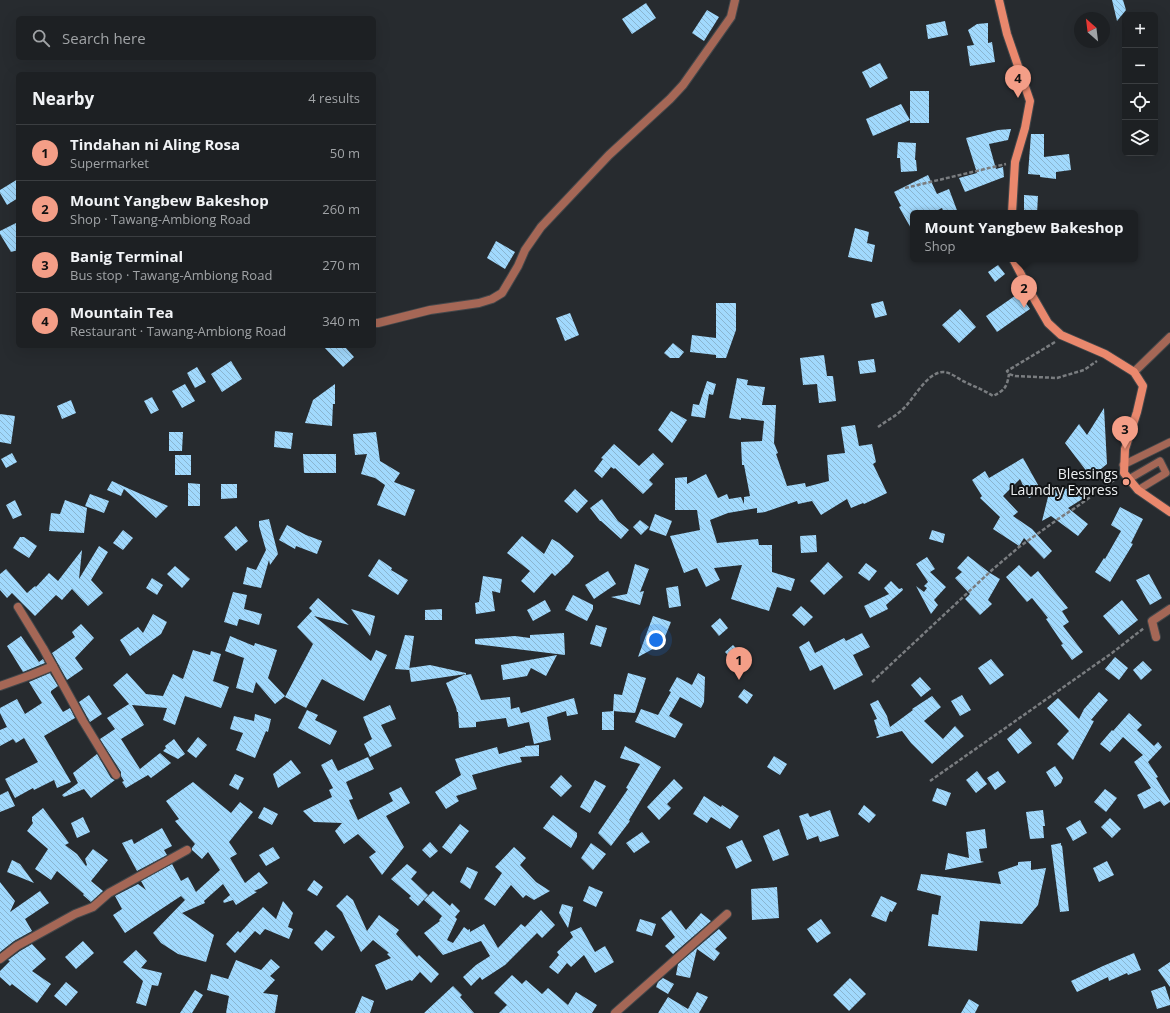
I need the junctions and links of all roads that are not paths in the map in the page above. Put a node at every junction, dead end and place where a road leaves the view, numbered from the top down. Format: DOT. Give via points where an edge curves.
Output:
graph roads {
  1 [pos="735,0"];
  2 [pos="999,0"];
  3 [pos="1012,210"];
  4 [pos="1014,262"];
  5 [pos="376,323"];
  6 [pos="1170,337"];
  7 [pos="1134,372"];
  8 [pos="1170,442"];
  9 [pos="1125,473"];
  10 [pos="1138,490"];
  11 [pos="1170,512"];
  12 [pos="18,607"];
  13 [pos="1170,609"];
  14 [pos="1156,637"];
  15 [pos="53,666"];
  16 [pos="0,686"];
  17 [pos="116,775"];
  18 [pos="187,850"];
  19 [pos="726,914"];
  20 [pos="0,959"];
  21 [pos="615,1013"];
  1 -- 5 [label="street" via="731,17 683,85 609,155 541,227 502,293 480,303 430,310"];
  2 -- 3 [label="main road" via="1007,34 1030,101 1015,162"];
  4 -- 7 [label="main road" via="1048,323 1061,335 1105,354"];
  6 -- 7 [label="street"];
  7 -- 9 [label="main road" via="1143,386 1125,448"];
  8 -- 9 [label="lane"];
  9 -- 10 [label="main road"];
  9 -- 10 [label="lane" via="1160,462 1166,473"];
  10 -- 11 [label="main road"];
  12 -- 15 [label="street"];
  13 -- 14 [label="street" via="1152,621"];
  15 -- 16 [label="street"];
  15 -- 17 [label="street"];
  18 -- 20 [label="street" via="109,893 94,907 75,914 17,946"];
  19 -- 21 [label="street"];
}
